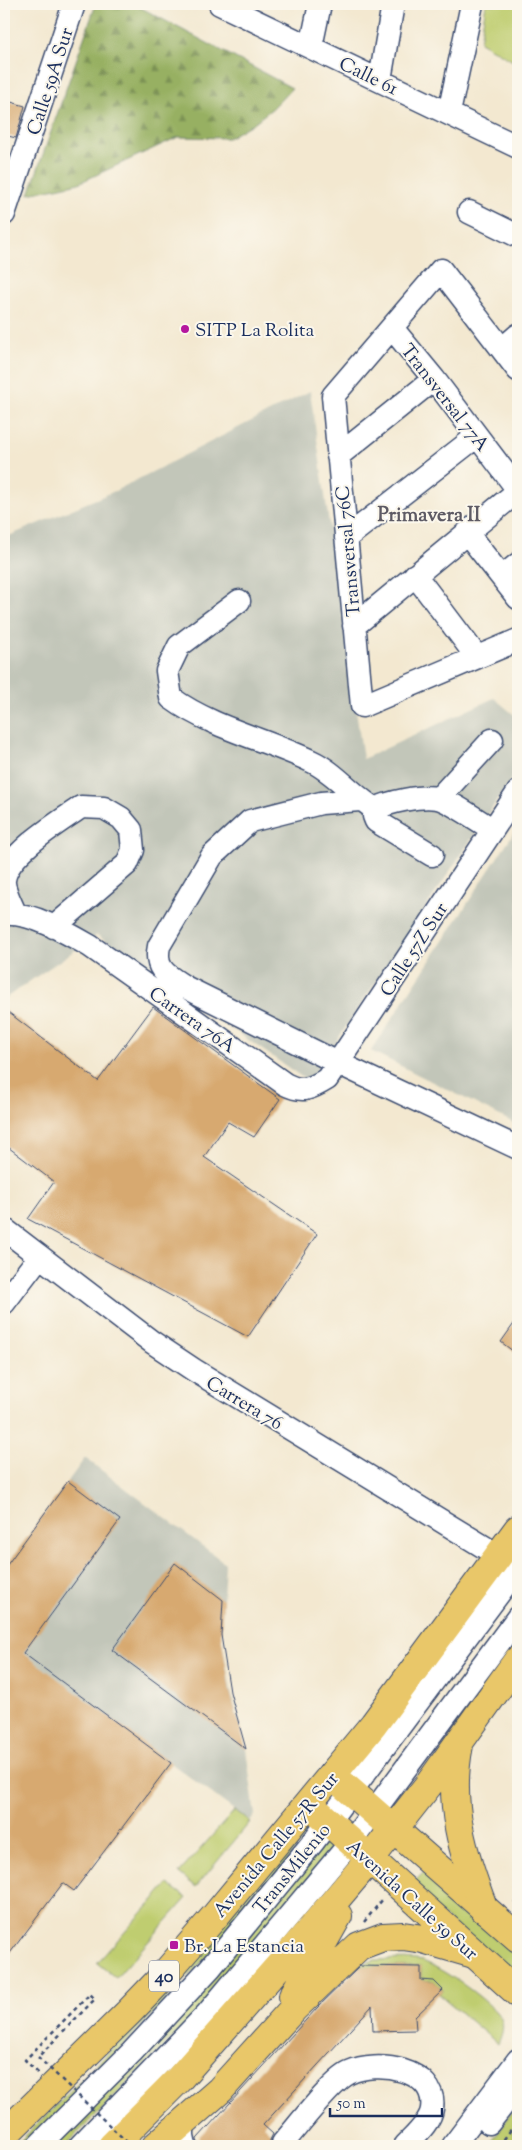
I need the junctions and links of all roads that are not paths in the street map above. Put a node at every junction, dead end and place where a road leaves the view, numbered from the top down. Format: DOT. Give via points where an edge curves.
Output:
graph roads {
  1 [pos="74,4"];
  2 [pos="220,4"];
  3 [pos="320,4"];
  4 [pos="393,4"];
  5 [pos="472,4"];
  6 [pos="242,9"];
  7 [pos="312,48"];
  8 [pos="380,80"];
  9 [pos="449,114"];
  10 [pos="518,147"];
  11 [pos="12,164"];
  12 [pos="469,212"];
  13 [pos="4,214"];
  14 [pos="518,236"];
  15 [pos="392,328"];
  16 [pos="510,342"];
  17 [pos="518,370"];
  18 [pos="434,379"];
  19 [pos="477,436"];
  20 [pos="338,456"];
  21 [pos="518,490"];
  22 [pos="467,533"];
  23 [pos="346,538"];
  24 [pos="510,570"];
  25 [pos="414,575"];
  26 [pos="518,598"];
  27 [pos="239,601"];
  28 [pos="354,626"];
  29 [pos="518,640"];
  30 [pos="477,657"];
  31 [pos="492,740"];
  32 [pos="518,792"];
  33 [pos="439,798"];
  34 [pos="407,800"];
  35 [pos="367,804"];
  36 [pos="492,830"];
  37 [pos="395,833"];
  38 [pos="432,855"];
  39 [pos="9,914"];
  40 [pos="54,927"];
  41 [pos="338,1063"];
  42 [pos="297,1091"];
  43 [pos="517,1145"];
  44 [pos="4,1230"];
  45 [pos="39,1257"];
  46 [pos="4,1302"];
  47 [pos="518,1529"];
  48 [pos="509,1562"];
  49 [pos="518,1616"];
  50 [pos="518,1660"];
  51 [pos="460,1740"];
  52 [pos="342,1783"];
  53 [pos="309,1804"];
  54 [pos="374,1811"];
  55 [pos="329,1822"];
  56 [pos="394,1829"];
  57 [pos="360,1850"];
  58 [pos="484,1909"];
  59 [pos="518,1938"];
  60 [pos="474,1954"];
  61 [pos="518,1993"];
  62 [pos="267,2038"];
  63 [pos="518,2060"];
  64 [pos="518,2075"];
  65 [pos="518,2086"];
  66 [pos="8,2124"];
  67 [pos="184,2135"];
  68 [pos="283,2143"];
  69 [pos="38,2146"];
  70 [pos="80,2146"];
  71 [pos="112,2146"];
  72 [pos="156,2146"];
  73 [pos="405,2146"];
  74 [pos="453,2146"];
  75 [pos="466,2146"];
  76 [pos="472,2146"];
  1 -- 11 [label="street, Calle 59A Sur"];
  2 -- 6 [label="street, Calle 61"];
  3 -- 7 [label="street"];
  4 -- 8 [label="street"];
  5 -- 9 [label="street"];
  6 -- 7 [label="street, Calle 61"];
  7 -- 8 [label="street, Calle 61"];
  8 -- 9 [label="street, Calle 61"];
  9 -- 10 [label="street, Calle 61"];
  11 -- 13 [label="street, Calle 59A Sur"];
  12 -- 14 [label="street"];
  15 -- 16 [label="street" via="441,270"];
  15 -- 18 [label="street, Transversal 77A"];
  15 -- 20 [label="street, Transversal 76C" via="332,396"];
  16 -- 17 [label="street"];
  18 -- 19 [label="street, Transversal 77A"];
  18 -- 20 [label="street"];
  19 -- 21 [label="street, Transversal 77A"];
  19 -- 23 [label="street"];
  20 -- 23 [label="street, Transversal 76C"];
  21 -- 22 [label="street"];
  22 -- 24 [label="street"];
  22 -- 25 [label="street"];
  23 -- 28 [label="street, Transversal 76C"];
  24 -- 26 [label="street"];
  25 -- 28 [label="street"];
  25 -- 30 [label="street"];
  27 -- 35 [label="street" via="179,646 167,671 171,698 190,712 312,762"];
  28 -- 30 [label="street, Transversal 76C" via="362,706"];
  29 -- 30 [label="street"];
  31 -- 33 [label="street"];
  32 -- 36 [label="street, Calle 57Z Sur"];
  33 -- 34 [label="street"];
  33 -- 36 [label="street"];
  34 -- 35 [label="street"];
  34 -- 37 [label="street"];
  35 -- 37 [label="street" via="376,821"];
  35 -- 41 [label="street" via="321,803 250,821 212,856 158,946 156,958 163,972 185,987"];
  36 -- 41 [label="street, Calle 57Z Sur"];
  37 -- 38 [label="street"];
  39 -- 40 [label="street, Carrera 76A"];
  39 -- 40 [label="street" via="4,881 10,865 22,851 81,807 104,808 121,818 131,830 133,850 127,864"];
  40 -- 42 [label="street, Carrera 76A" via="90,946"];
  41 -- 42 [label="street, Calle 57Z Sur" via="327,1079 315,1087"];
  41 -- 43 [label="street"];
  44 -- 45 [label="street, Carrera 76"];
  45 -- 46 [label="street"];
  45 -- 48 [label="street, Carrera 76" via="194,1370"];
  47 -- 48 [label="main road, Avenida Calle 57R Sur / 40"];
  48 -- 52 [label="main road, Avenida Calle 57R Sur / 40" via="374,1724"];
  49 -- 54 [label="street, TransMilenio"];
  50 -- 51 [label="main road"];
  51 -- 56 [label="main road"];
  51 -- 58 [label="main road" via="454,1770 456,1813 468,1870"];
  52 -- 53 [label="main road, Avenida Calle 57R Sur / 40"];
  52 -- 54 [label="main road, Avenida Calle 59 Sur"];
  52 -- 55 [label="street, TransMilenio"];
  53 -- 55 [label="main road, Avenida Calle 59 Sur"];
  53 -- 66 [label="main road, Avenida Calle 57R Sur / 40" via="157,1984"];
  54 -- 56 [label="main road, Avenida Calle 59 Sur"];
  54 -- 57 [label="street, TransMilenio"];
  55 -- 57 [label="main road, Avenida Calle 59 Sur"];
  55 -- 69 [label="street, TransMilenio" via="210,1968"];
  56 -- 57 [label="main road"];
  56 -- 58 [label="main road, Avenida Calle 59 Sur"];
  57 -- 60 [label="main road, Avenida Calle 59 Sur"];
  57 -- 62 [label="main road"];
  57 -- 70 [label="street, TransMilenio"];
  57 -- 71 [label="main road" via="293,1950 178,2080"];
  58 -- 59 [label="main road, Avenida Calle 59 Sur"];
  60 -- 61 [label="main road, Avenida Calle 59 Sur"];
  60 -- 62 [label="main road" via="403,1936 370,1940 348,1955"];
  62 -- 67 [label="main road"];
  63 -- 74 [label="street"];
  64 -- 75 [label="street"];
  65 -- 76 [label="street"];
  67 -- 72 [label="main road"];
  68 -- 73 [label="street" via="341,2078 360,2069 390,2068 417,2077 432,2100 432,2111 426,2122"];
}
